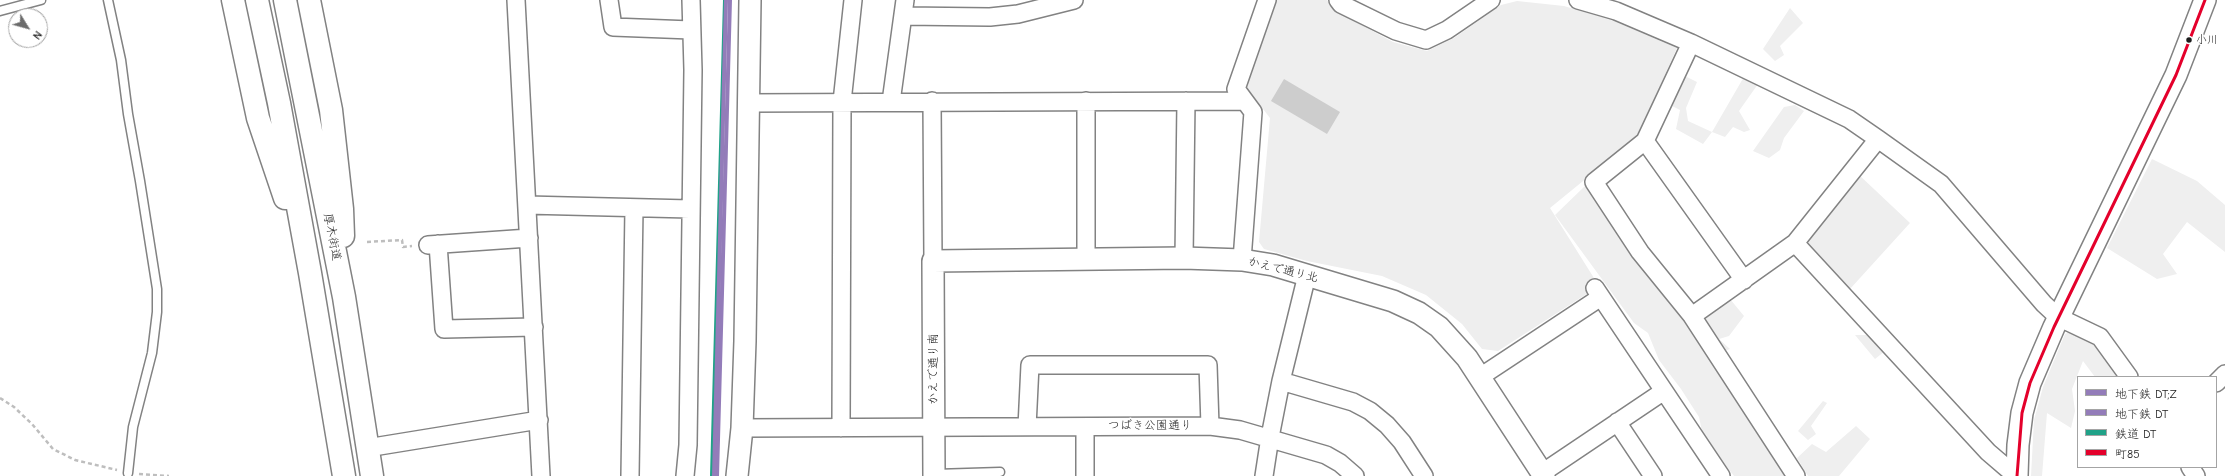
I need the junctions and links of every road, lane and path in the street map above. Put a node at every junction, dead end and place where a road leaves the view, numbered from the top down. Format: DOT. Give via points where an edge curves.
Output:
graph roads {
  1 [pos="41,0"];
  2 [pos="108,0"];
  3 [pos="233,0"];
  4 [pos="257,0"];
  5 [pos="285,0"];
  6 [pos="309,0"];
  7 [pos="516,0"];
  8 [pos="608,0"];
  9 [pos="691,0"];
  10 [pos="750,0"];
  11 [pos="853,0"];
  12 [pos="1074,0"];
  13 [pos="1267,0"];
  14 [pos="1338,0"];
  15 [pos="1491,0"];
  16 [pos="1578,0"];
  17 [pos="2205,0"];
  18 [pos="904,8"];
  19 [pos="1010,8"];
  20 [pos="0,11"];
  21 [pos="691,30"];
  22 [pos="1691,43"];
  23 [pos="932,101"];
  24 [pos="1086,101"];
  25 [pos="1186,101"];
  26 [pos="1245,101"];
  27 [pos="842,102"];
  28 [pos="891,102"];
  29 [pos="748,103"];
  30 [pos="1878,139"];
  31 [pos="1645,141"];
  32 [pos="527,205"];
  33 [pos="634,208"];
  34 [pos="690,209"];
  35 [pos="529,238"];
  36 [pos="367,242"];
  37 [pos="1795,243"];
  38 [pos="433,244"];
  39 [pos="1184,258"];
  40 [pos="1086,259"];
  41 [pos="1242,260"];
  42 [pos="933,261"];
  43 [pos="310,273"];
  44 [pos="1307,276"];
  45 [pos="1744,280"];
  46 [pos="344,297"];
  47 [pos="1692,316"];
  48 [pos="2058,318"];
  49 [pos="534,327"];
  50 [pos="2225,374"];
  51 [pos="2128,376"];
  52 [pos="1480,377"];
  53 [pos="1281,381"];
  54 [pos="2217,382"];
  55 [pos="1664,391"];
  56 [pos="0,398"];
  57 [pos="539,420"];
  58 [pos="1617,422"];
  59 [pos="1027,426"];
  60 [pos="1085,426"];
  61 [pos="1210,426"];
  62 [pos="934,427"];
  63 [pos="742,428"];
  64 [pos="841,428"];
  65 [pos="1270,437"];
  66 [pos="367,448"];
  67 [pos="1000,472"];
  68 [pos="128,473"];
  69 [pos="1543,474"];
  70 [pos="934,475"];
  71 [pos="169,476"];
  72 [pos="344,476"];
  73 [pos="372,476"];
  74 [pos="541,476"];
  75 [pos="630,476"];
  76 [pos="685,476"];
  77 [pos="737,476"];
  78 [pos="1085,476"];
  79 [pos="1264,476"];
  80 [pos="1355,476"];
  81 [pos="1424,476"];
  82 [pos="1653,476"];
  83 [pos="1721,476"];
  84 [pos="1796,476"];
  85 [pos="2017,476"];
  1 -- 20 [label="lane"];
  2 -- 68 [label="lane" via="121,60 157,289 152,353 133,427"];
  3 -- 43 [label="highway" via="258,118"];
  4 -- 43 [label="highway" via="279,102"];
  5 -- 46 [label="highway, 厚木街道"];
  6 -- 46 [label="highway" via="332,118 342,209"];
  7 -- 32 [label="street"];
  8 -- 21 [label="street" via="613,27"];
  9 -- 21 [label="street"];
  10 -- 29 [label="street"];
  11 -- 27 [label="street"];
  12 -- 19 [label="street"];
  13 -- 26 [label="street" via="1236,89"];
  14 -- 15 [label="street" via="1341,4 1396,31 1426,40 1447,30"];
  16 -- 22 [label="street" via="1616,11"];
  17 -- 48 [label="street" via="2176,75"];
  18 -- 19 [label="street" via="990,17"];
  18 -- 28 [label="street"];
  21 -- 34 [label="street" via="693,70"];
  22 -- 30 [label="street" via="1848,119"];
  22 -- 31 [label="street"];
  23 -- 24 [label="street"];
  23 -- 28 [label="street"];
  23 -- 42 [label="street"];
  24 -- 25 [label="street"];
  24 -- 40 [label="street"];
  25 -- 26 [label="street"];
  25 -- 39 [label="street"];
  26 -- 41 [label="street" via="1253,112"];
  27 -- 28 [label="street"];
  27 -- 29 [label="street"];
  27 -- 64 [label="street"];
  29 -- 63 [label="street"];
  30 -- 37 [label="street"];
  30 -- 48 [label="street" via="1941,184"];
  31 -- 45 [label="street"];
  31 -- 47 [label="street" via="1594,182 1640,252"];
  32 -- 33 [label="street"];
  32 -- 35 [label="street"];
  33 -- 34 [label="street"];
  33 -- 75 [label="street"];
  34 -- 76 [label="street" via="688,444"];
  35 -- 38 [label="street"];
  35 -- 49 [label="street"];
  36 -- 38 [label="path" via="402,240 403,247"];
  37 -- 45 [label="street"];
  37 -- 85 [label="street" via="1988,452"];
  38 -- 49 [label="street" via="444,330"];
  39 -- 40 [label="street, かえで通り北"];
  39 -- 41 [label="street, かえで通り北"];
  40 -- 42 [label="street, かえで通り北"];
  41 -- 44 [label="street, かえで通り北" via="1272,265"];
  42 -- 62 [label="street, かえで通り南"];
  43 -- 72 [label="highway"];
  44 -- 52 [label="street, かえで通り北" via="1393,301 1419,314 1454,341"];
  44 -- 53 [label="street"];
  45 -- 47 [label="street"];
  46 -- 66 [label="highway, 厚木街道"];
  47 -- 84 [label="street"];
  48 -- 51 [label="street" via="2100,337"];
  48 -- 85 [label="street" via="2030,383 2022,413"];
  49 -- 57 [label="street"];
  50 -- 54 [label="street"];
  52 -- 55 [label="street" via="1598,293"];
  52 -- 69 [label="street, かえで通り北"];
  53 -- 65 [label="street"];
  53 -- 81 [label="street" via="1353,402 1370,411 1402,442"];
  55 -- 58 [label="street"];
  55 -- 83 [label="street"];
  56 -- 68 [label="path" via="32,424 53,449 75,460"];
  57 -- 66 [label="street"];
  57 -- 74 [label="street"];
  58 -- 69 [label="street"];
  58 -- 82 [label="street"];
  59 -- 60 [label="street, つばき公園通り"];
  59 -- 61 [label="street" via="1030,365 1208,365"];
  59 -- 62 [label="street, つばき公園通り"];
  60 -- 61 [label="street, つばき公園通り"];
  60 -- 78 [label="street"];
  61 -- 65 [label="street, つばき公園通り"];
  62 -- 64 [label="street, つばき公園通り"];
  62 -- 70 [label="street, かえで通り南"];
  63 -- 64 [label="street, つばき公園通り"];
  63 -- 77 [label="street"];
  65 -- 79 [label="street"];
  65 -- 80 [label="street, つばき公園通り" via="1326,455"];
  66 -- 73 [label="highway, 厚木街道"];
  67 -- 70 [label="lane"];
  68 -- 71 [label="path"];
}
